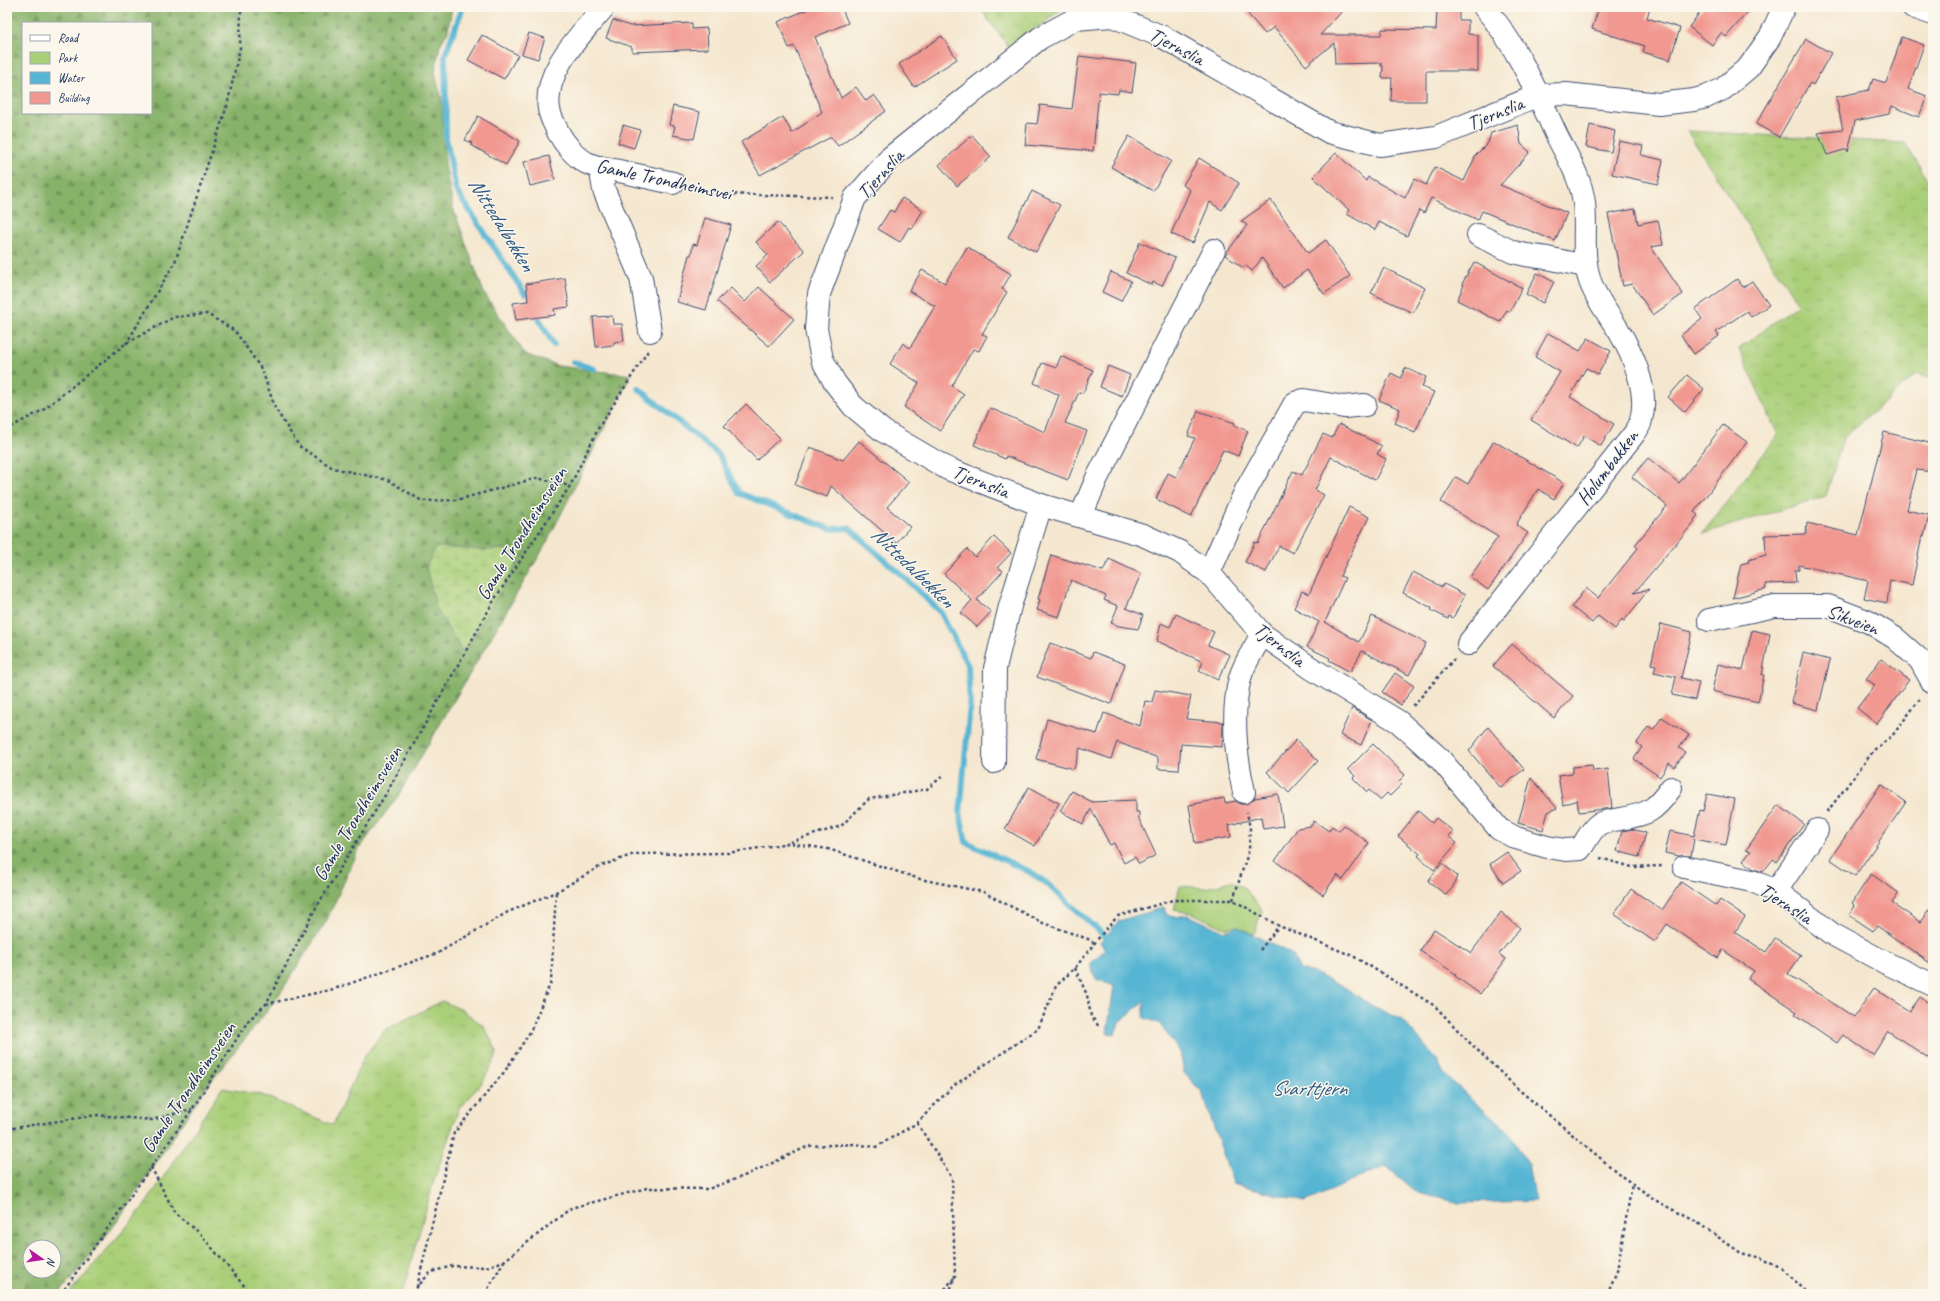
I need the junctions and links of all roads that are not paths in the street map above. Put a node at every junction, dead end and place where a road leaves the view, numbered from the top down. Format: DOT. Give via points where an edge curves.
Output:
graph roads {
  1 [pos="604,7"];
  2 [pos="1484,7"];
  3 [pos="1784,7"];
  4 [pos="1913,7"];
  5 [pos="1933,14"];
  6 [pos="1539,95"];
  7 [pos="600,167"];
  8 [pos="673,182"];
  9 [pos="1478,235"];
  10 [pos="1214,250"];
  11 [pos="1585,266"];
  12 [pos="650,331"];
  13 [pos="1365,405"];
  14 [pos="1041,505"];
  15 [pos="1081,516"];
  16 [pos="1209,573"];
  17 [pos="1709,620"];
  18 [pos="1262,634"];
  19 [pos="1468,644"];
  20 [pos="1930,683"];
  21 [pos="994,762"];
  22 [pos="1671,788"];
  23 [pos="1244,792"];
  24 [pos="1817,830"];
  25 [pos="1684,867"];
  26 [pos="1776,891"];
  27 [pos="1933,985"];
  1 -- 7 [label="street, Gamle Trondheimsvei" via="558,66 548,102 554,122 569,147 587,163"];
  2 -- 6 [label="street, Holumbakken" via="1516,52"];
  3 -- 6 [label="street, Tjernslia" via="1770,37 1749,67 1723,89 1706,97 1660,104 1566,94"];
  4 -- 5 [label="street"];
  6 -- 11 [label="street, Holumbakken" via="1580,183 1584,203"];
  6 -- 14 [label="street, Tjernslia" via="1436,137 1380,145 1329,132 1163,37 1112,16 1075,19 1040,38 891,157 855,198 819,294 816,329 822,359 835,383 853,406 883,431 948,469"];
  7 -- 8 [label="street, Gamle Trondheimsvei"];
  7 -- 12 [label="street" via="604,190 641,278"];
  9 -- 11 [label="street" via="1526,256"];
  10 -- 15 [label="street" via="1097,478"];
  11 -- 19 [label="street, Holumbakken" via="1598,296 1632,357 1642,392 1641,421 1634,434"];
  13 -- 16 [label="street" via="1344,407 1304,400 1295,403 1246,490"];
  14 -- 15 [label="street, Tjernslia"];
  14 -- 21 [label="street" via="1010,606 995,668"];
  15 -- 16 [label="street, Tjernslia" via="1143,535 1180,552"];
  16 -- 18 [label="street, Tjernslia"];
  17 -- 20 [label="street, Sikveien" via="1775,606 1828,606 1885,631 1920,660"];
  18 -- 22 [label="street, Tjernslia" via="1311,668 1399,722 1440,760 1500,829 1516,838 1542,846 1566,850 1580,849 1599,824 1648,812 1658,806"];
  18 -- 23 [label="street" via="1240,677 1236,700 1237,762"];
  24 -- 26 [label="street"];
  25 -- 26 [label="street, Tjernslia" via="1752,880"];
  26 -- 27 [label="street, Tjernslia" via="1832,934"];
}
